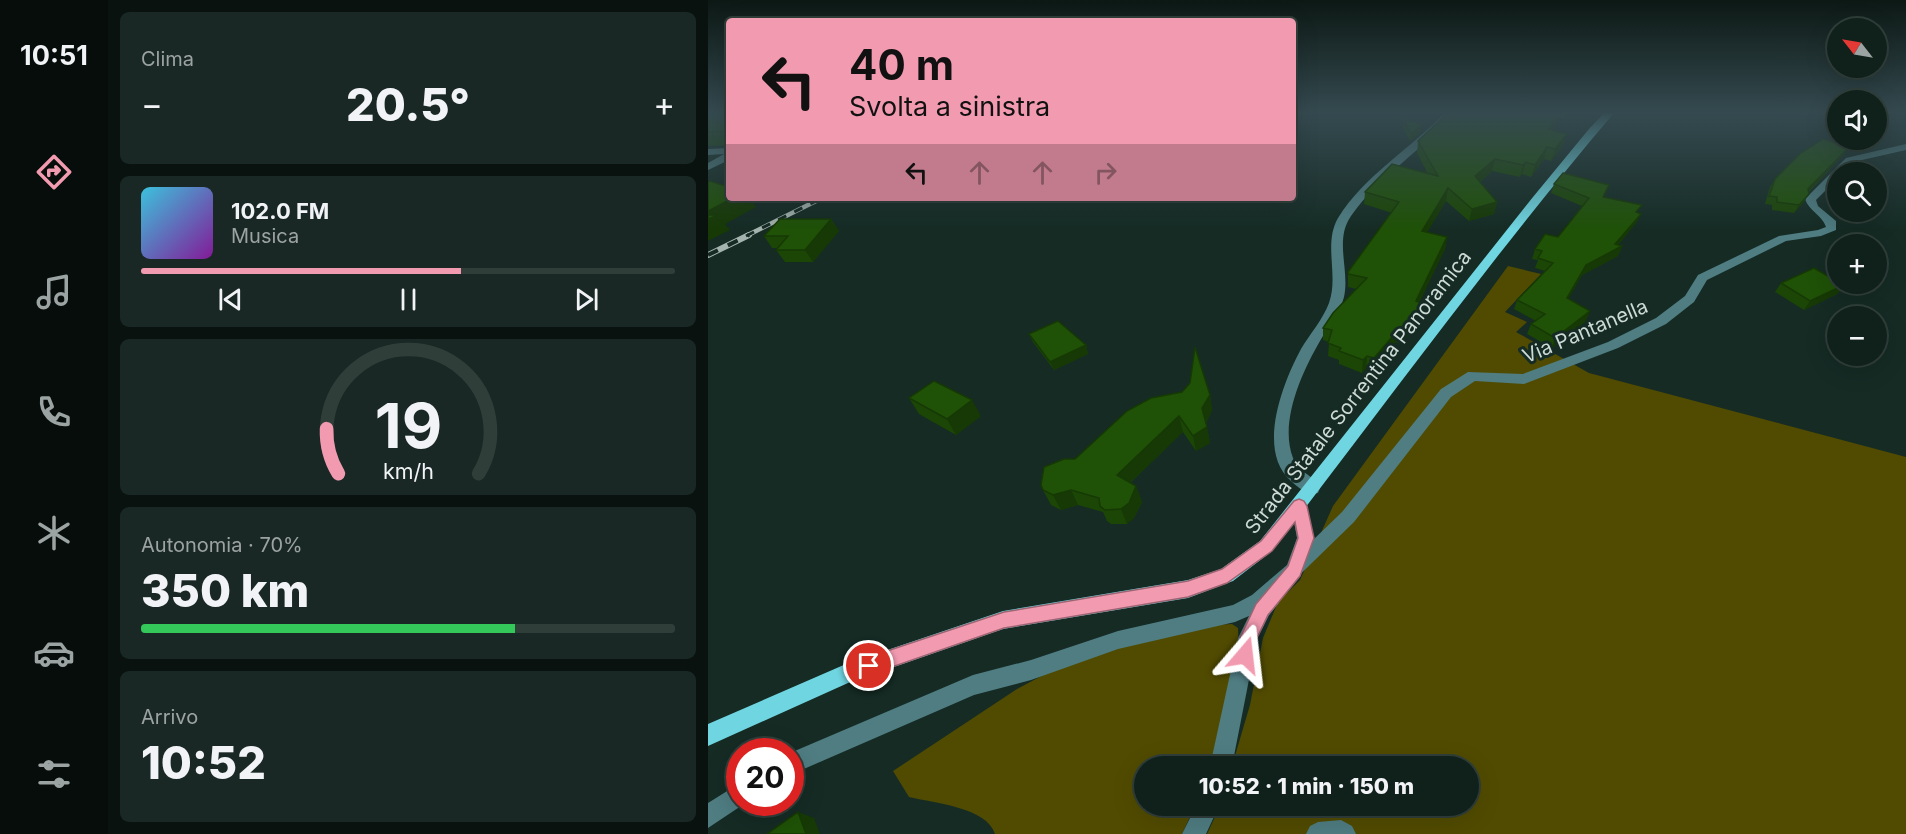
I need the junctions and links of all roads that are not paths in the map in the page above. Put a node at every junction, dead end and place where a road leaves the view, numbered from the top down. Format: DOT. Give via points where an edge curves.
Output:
graph roads {
  1 [pos="708,152"];
  2 [pos="1412,152"];
  3 [pos="1575,152"];
  4 [pos="1885,152"];
  5 [pos="726,153"];
  6 [pos="726,156"];
  7 [pos="708,167"];
  8 [pos="1312,488"];
  9 [pos="1299,506"];
  10 [pos="1294,570"];
  11 [pos="708,735"];
  12 [pos="1223,756"];
  13 [pos="804,758"];
  14 [pos="726,804"];
  15 [pos="1203,816"];
  16 [pos="708,817"];
  17 [pos="1194,834"];
  18 [pos="1318,834"];
  19 [pos="1344,834"];
  1 -- 5 [label="street"];
  2 -- 8 [label="street" via="1364,195 1339,226 1339,293 1286,398 1282,423 1284,454 1291,470"];
  3 -- 8 [label="main road, Strada Statale Sorrentina Panoramica"];
  4 -- 10 [label="street, Via Pantanella" via="1850,160 1810,199 1832,228 1783,238 1702,278 1690,299 1661,321 1613,345 1524,379 1473,376 1446,393 1348,517"];
  6 -- 7 [label="street"];
  8 -- 9 [label="main road, Strada Statale Sorrentina Panoramica"];
  9 -- 10 [label="street" via="1306,538"];
  9 -- 11 [label="main road, Strada Statale Sorrentina Panoramica" via="1266,546 1227,575 1188,589 1004,620 846,674"];
  10 -- 12 [label="street" via="1262,609 1248,638"];
  10 -- 13 [label="street" via="1259,601 1235,614 1118,640 972,686"];
  14 -- 16 [label="street"];
  15 -- 17 [label="street"];
  18 -- 19 [label="street"];
}
